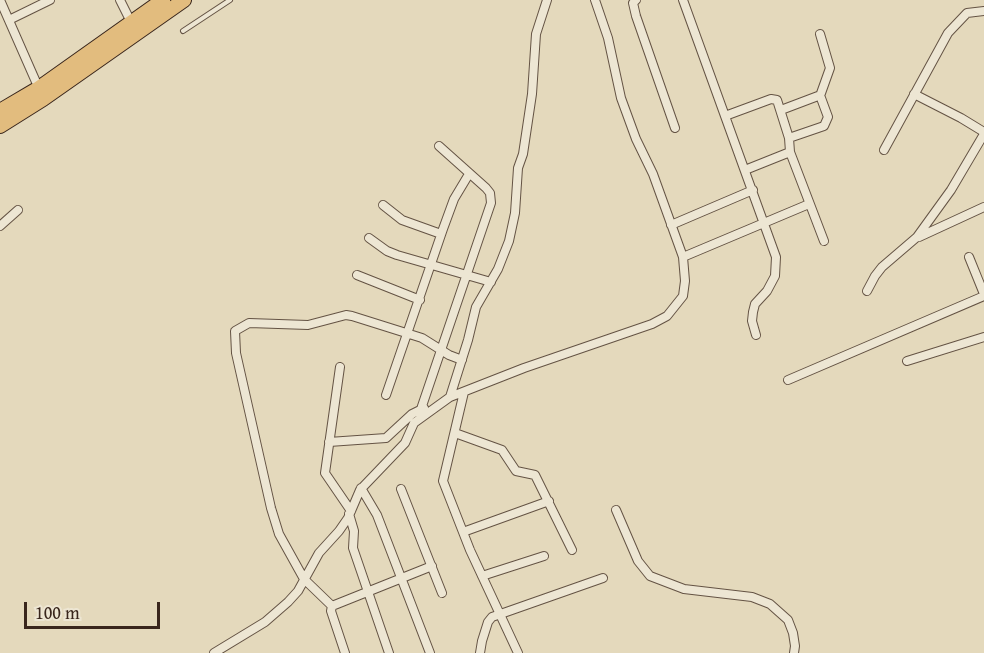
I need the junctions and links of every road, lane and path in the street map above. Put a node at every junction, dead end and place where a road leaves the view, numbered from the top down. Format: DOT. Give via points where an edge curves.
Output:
graph roads {
  1 [pos="0,0"];
  2 [pos="50,0"];
  3 [pos="120,0"];
  4 [pos="184,0"];
  5 [pos="230,0"];
  6 [pos="547,0"];
  7 [pos="595,0"];
  8 [pos="636,0"];
  9 [pos="683,0"];
  10 [pos="161,1"];
  11 [pos="984,11"];
  12 [pos="9,20"];
  13 [pos="134,28"];
  14 [pos="183,31"];
  15 [pos="820,34"];
  16 [pos="41,94"];
  17 [pos="914,94"];
  18 [pos="820,96"];
  19 [pos="781,110"];
  20 [pos="0,111"];
  21 [pos="726,116"];
  22 [pos="0,126"];
  23 [pos="675,128"];
  24 [pos="984,133"];
  25 [pos="789,138"];
  26 [pos="439,146"];
  27 [pos="884,150"];
  28 [pos="790,152"];
  29 [pos="746,170"];
  30 [pos="470,174"];
  31 [pos="753,190"];
  32 [pos="809,204"];
  33 [pos="383,205"];
  34 [pos="984,207"];
  35 [pos="18,210"];
  36 [pos="764,222"];
  37 [pos="671,225"];
  38 [pos="0,226"];
  39 [pos="441,234"];
  40 [pos="917,237"];
  41 [pos="369,238"];
  42 [pos="824,241"];
  43 [pos="683,256"];
  44 [pos="969,257"];
  45 [pos="431,265"];
  46 [pos="357,275"];
  47 [pos="467,275"];
  48 [pos="491,282"];
  49 [pos="867,291"];
  50 [pos="984,295"];
  51 [pos="420,300"];
  52 [pos="409,334"];
  53 [pos="756,334"];
  54 [pos="984,337"];
  55 [pos="442,351"];
  56 [pos="462,360"];
  57 [pos="907,361"];
  58 [pos="339,367"];
  59 [pos="788,380"];
  60 [pos="464,392"];
  61 [pos="386,395"];
  62 [pos="450,398"];
  63 [pos="437,407"];
  64 [pos="421,409"];
  65 [pos="455,433"];
  66 [pos="329,442"];
  67 [pos="362,488"];
  68 [pos="401,489"];
  69 [pos="549,501"];
  70 [pos="616,510"];
  71 [pos="350,513"];
  72 [pos="463,532"];
  73 [pos="572,550"];
  74 [pos="544,556"];
  75 [pos="432,566"];
  76 [pos="482,576"];
  77 [pos="603,578"];
  78 [pos="304,579"];
  79 [pos="401,579"];
  80 [pos="369,591"];
  81 [pos="442,593"];
  82 [pos="332,606"];
  83 [pos="500,614"];
  84 [pos="214,653"];
  85 [pos="345,653"];
  86 [pos="389,653"];
  87 [pos="430,653"];
  88 [pos="480,653"];
  89 [pos="518,653"];
  90 [pos="794,653"];
  1 -- 12 [label="street"];
  2 -- 12 [label="street"];
  3 -- 13 [label="street"];
  4 -- 13 [label="main road"];
  5 -- 14 [label="lane"];
  6 -- 48 [label="street" via="536,34 532,94 518,168 515,213 509,241"];
  7 -- 37 [label="street" via="621,98"];
  8 -- 23 [label="street" via="636,16"];
  9 -- 21 [label="street"];
  10 -- 13 [label="main road"];
  11 -- 17 [label="street" via="967,13 948,33"];
  12 -- 16 [label="street"];
  13 -- 16 [label="main road"];
  15 -- 18 [label="street" via="830,68"];
  16 -- 20 [label="main road"];
  16 -- 22 [label="main road"];
  17 -- 24 [label="street" via="962,117"];
  17 -- 27 [label="street"];
  18 -- 19 [label="street"];
  18 -- 25 [label="street" via="828,117 826,124"];
  19 -- 21 [label="street" via="777,100 771,99"];
  19 -- 25 [label="street"];
  21 -- 29 [label="street"];
  24 -- 40 [label="street" via="951,190"];
  25 -- 28 [label="street"];
  26 -- 30 [label="street"];
  28 -- 29 [label="street"];
  28 -- 32 [label="street"];
  29 -- 31 [label="street"];
  30 -- 39 [label="street" via="454,199"];
  30 -- 47 [label="street" via="491,198"];
  31 -- 36 [label="street"];
  31 -- 37 [label="street"];
  32 -- 36 [label="street"];
  32 -- 42 [label="street"];
  33 -- 39 [label="street" via="402,220"];
  34 -- 40 [label="street"];
  35 -- 38 [label="street"];
  36 -- 43 [label="street"];
  36 -- 53 [label="street" via="776,268 767,291 755,304 752,321"];
  37 -- 43 [label="street"];
  39 -- 45 [label="street"];
  40 -- 49 [label="street" via="882,267"];
  41 -- 45 [label="street" via="387,251"];
  43 -- 60 [label="street" via="683,296 668,316"];
  44 -- 50 [label="street"];
  45 -- 47 [label="street"];
  45 -- 51 [label="street"];
  46 -- 51 [label="street"];
  47 -- 48 [label="street"];
  47 -- 55 [label="street"];
  48 -- 56 [label="street" via="476,307"];
  50 -- 59 [label="street"];
  51 -- 52 [label="street"];
  52 -- 55 [label="street"];
  52 -- 61 [label="street"];
  52 -- 78 [label="street" via="346,315 308,325 249,323 235,331 236,353 271,508 284,545"];
  54 -- 57 [label="street"];
  55 -- 56 [label="street"];
  55 -- 64 [label="street"];
  56 -- 62 [label="street"];
  58 -- 66 [label="street"];
  60 -- 62 [label="street"];
  60 -- 65 [label="street"];
  62 -- 63 [label="street"];
  63 -- 64 [label="street"];
  63 -- 67 [label="street" via="414,423 405,443"];
  64 -- 66 [label="street" via="386,438"];
  65 -- 69 [label="street" via="502,450 516,471 537,477"];
  65 -- 72 [label="street" via="443,481"];
  66 -- 71 [label="street" via="327,477"];
  67 -- 71 [label="street"];
  67 -- 79 [label="street" via="377,515"];
  68 -- 75 [label="street"];
  69 -- 72 [label="street"];
  69 -- 73 [label="street"];
  70 -- 90 [label="street" via="638,561 650,576 684,590 752,597 770,604 788,620"];
  71 -- 78 [label="street"];
  71 -- 80 [label="street" via="353,548"];
  72 -- 76 [label="street"];
  74 -- 76 [label="street"];
  75 -- 79 [label="street"];
  75 -- 81 [label="street"];
  76 -- 83 [label="street"];
  77 -- 83 [label="street"];
  78 -- 82 [label="street"];
  78 -- 84 [label="street" via="278,613"];
  79 -- 80 [label="street"];
  79 -- 87 [label="street"];
  80 -- 82 [label="street"];
  80 -- 86 [label="street"];
  82 -- 85 [label="street"];
  83 -- 88 [label="street" via="488,622"];
  83 -- 89 [label="street"];
}
